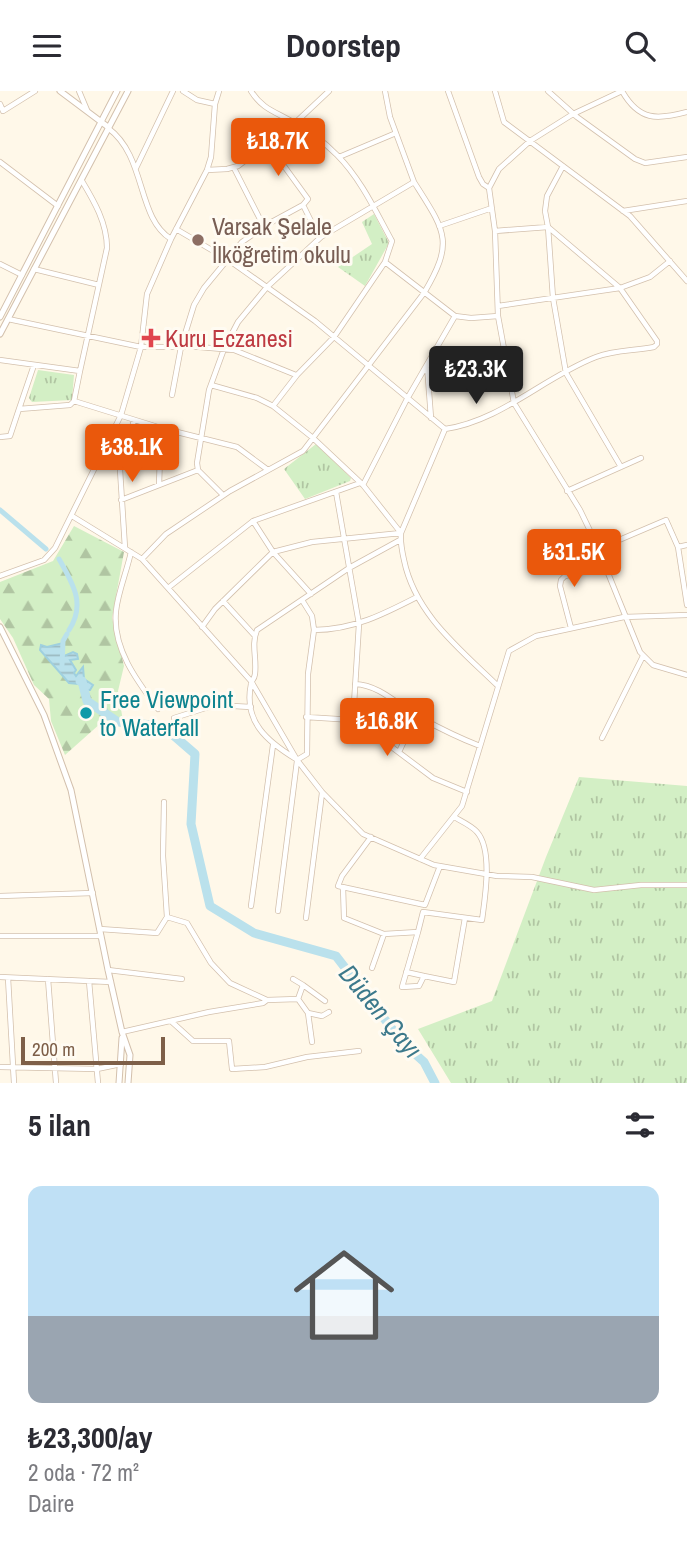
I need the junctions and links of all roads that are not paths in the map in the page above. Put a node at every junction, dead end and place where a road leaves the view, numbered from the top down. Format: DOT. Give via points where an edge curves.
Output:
graph roads {
  1 [pos="35,91"];
  2 [pos="60,91"];
  3 [pos="79,91"];
  4 [pos="117,91"];
  5 [pos="128,91"];
  6 [pos="173,91"];
  7 [pos="183,91"];
  8 [pos="219,91"];
  9 [pos="251,91"];
  10 [pos="329,91"];
  11 [pos="385,91"];
  12 [pos="448,91"];
  13 [pos="495,91"];
  14 [pos="548,91"];
  15 [pos="0,104"];
  16 [pos="215,104"];
  17 [pos="1,112"];
  18 [pos="687,112"];
  19 [pos="88,114"];
  20 [pos="573,114"];
  21 [pos="100,123"];
  22 [pos="295,123"];
  23 [pos="108,127"];
  24 [pos="396,133"];
  25 [pos="530,141"];
  26 [pos="268,144"];
  27 [pos="339,157"];
  28 [pos="687,157"];
  29 [pos="0,162"];
  30 [pos="563,166"];
  31 [pos="234,167"];
  32 [pos="136,168"];
  33 [pos="207,170"];
  34 [pos="82,181"];
  35 [pos="414,182"];
  36 [pos="489,188"];
  37 [pos="687,201"];
  38 [pos="303,205"];
  39 [pos="373,206"];
  40 [pos="59,207"];
  41 [pos="492,208"];
  42 [pos="622,211"];
  43 [pos="439,226"];
  44 [pos="264,227"];
  45 [pos="548,227"];
  46 [pos="176,229"];
  47 [pos="495,231"];
  48 [pos="328,233"];
  49 [pos="171,239"];
  50 [pos="229,261"];
  51 [pos="670,261"];
  52 [pos="386,262"];
  53 [pos="0,264"];
  54 [pos="34,269"];
  55 [pos="22,275"];
  56 [pos="687,281"];
  57 [pos="99,285"];
  58 [pos="267,287"];
  59 [pos="621,288"];
  60 [pos="425,292"];
  61 [pos="553,298"];
  62 [pos="498,306"];
  63 [pos="455,316"];
  64 [pos="498,316"];
  65 [pos="0,317"];
  66 [pos="8,319"];
  67 [pos="0,334"];
  68 [pos="88,336"];
  69 [pos="334,337"];
  70 [pos="141,347"];
  71 [pos="181,347"];
  72 [pos="224,349"];
  73 [pos="0,360"];
  74 [pos="506,361"];
  75 [pos="34,365"];
  76 [pos="427,365"];
  77 [pos="368,366"];
  78 [pos="80,371"];
  79 [pos="566,373"];
  80 [pos="297,375"];
  81 [pos="211,384"];
  82 [pos="172,395"];
  83 [pos="407,399"];
  84 [pos="74,401"];
  85 [pos="514,403"];
  86 [pos="273,406"];
  87 [pos="19,409"];
  88 [pos="121,415"];
  89 [pos="431,418"];
  90 [pos="134,420"];
  91 [pos="161,428"];
  92 [pos="444,429"];
  93 [pos="201,436"];
  94 [pos="0,437"];
  95 [pos="313,438"];
  96 [pos="641,459"];
  97 [pos="621,467"];
  98 [pos="198,470"];
  99 [pos="268,470"];
  100 [pos="361,484"];
  101 [pos="159,485"];
  102 [pos="567,491"];
  103 [pos="336,492"];
  104 [pos="223,495"];
  105 [pos="121,500"];
  106 [pos="72,516"];
  107 [pos="253,521"];
  108 [pos="401,533"];
  109 [pos="346,538"];
  110 [pos="400,540"];
  111 [pos="687,545"];
  112 [pos="678,547"];
  113 [pos="125,549"];
  114 [pos="598,549"];
  115 [pos="131,552"];
  116 [pos="273,552"];
  117 [pos="142,559"];
  118 [pos="605,567"];
  119 [pos="349,568"];
  120 [pos="0,576"];
  121 [pos="167,588"];
  122 [pos="311,594"];
  123 [pos="417,597"];
  124 [pos="302,600"];
  125 [pos="223,601"];
  126 [pos="687,605"];
  127 [pos="687,615"];
  128 [pos="624,617"];
  129 [pos="359,624"];
  130 [pos="0,627"];
  131 [pos="202,627"];
  132 [pos="571,628"];
  133 [pos="314,630"];
  134 [pos="255,636"];
  135 [pos="643,656"];
  136 [pos="687,675"];
  137 [pos="251,681"];
  138 [pos="355,684"];
  139 [pos="498,686"];
  140 [pos="251,707"];
  141 [pos="158,709"];
  142 [pos="416,715"];
  143 [pos="306,717"];
  144 [pos="174,718"];
  145 [pos="353,720"];
  146 [pos="602,738"];
  147 [pos="273,745"];
  148 [pos="480,746"];
  149 [pos="399,752"];
  150 [pos="297,760"];
  151 [pos="322,792"];
  152 [pos="467,792"];
  153 [pos="164,802"];
  154 [pos="454,817"];
  155 [pos="371,837"];
  156 [pos="420,859"];
  157 [pos="440,866"];
  158 [pos="485,874"];
  159 [pos="687,885"];
  160 [pos="343,887"];
  161 [pos="93,893"];
  162 [pos="0,896"];
  163 [pos="425,905"];
  164 [pos="251,906"];
  165 [pos="278,911"];
  166 [pos="423,912"];
  167 [pos="167,917"];
  168 [pos="306,918"];
  169 [pos="464,918"];
  170 [pos="100,932"];
  171 [pos="418,932"];
  172 [pos="384,934"];
  173 [pos="0,936"];
  174 [pos="372,968"];
  175 [pos="108,970"];
  176 [pos="406,972"];
  177 [pos="424,976"];
  178 [pos="0,977"];
  179 [pos="8,978"];
  180 [pos="48,979"];
  181 [pos="182,979"];
  182 [pos="293,979"];
  183 [pos="89,981"];
  184 [pos="111,982"];
  185 [pos="303,985"];
  186 [pos="298,999"];
  187 [pos="268,1000"];
  188 [pos="325,1002"];
  189 [pos="329,1012"];
  190 [pos="307,1013"];
  191 [pos="172,1021"];
  192 [pos="122,1032"];
  193 [pos="312,1042"];
  194 [pos="359,1051"];
  195 [pos="121,1064"];
  196 [pos="0,1067"];
  197 [pos="13,1067"];
  198 [pos="54,1068"];
  199 [pos="96,1069"];
  200 [pos="14,1083"];
  201 [pos="56,1083"];
  202 [pos="98,1083"];
  203 [pos="119,1083"];
  204 [pos="128,1083"];
  1 -- 17 [label="street"];
  2 -- 19 [label="street"];
  3 -- 19 [label="street"];
  4 -- 21 [label="street"];
  5 -- 23 [label="street"];
  6 -- 32 [label="street"];
  7 -- 16 [label="street"];
  8 -- 16 [label="street"];
  9 -- 22 [label="street" via="266,109"];
  10 -- 22 [label="street"];
  11 -- 24 [label="street"];
  12 -- 36 [label="street" via="479,177"];
  13 -- 25 [label="street" via="504,122"];
  14 -- 20 [label="street"];
  15 -- 17 [label="street"];
  16 -- 33 [label="street"];
  18 -- 20 [label="street" via="646,116 622,91"];
  19 -- 21 [label="street"];
  20 -- 25 [label="street"];
  20 -- 28 [label="street" via="645,163"];
  21 -- 23 [label="street"];
  21 -- 40 [label="street"];
  22 -- 26 [label="street"];
  22 -- 27 [label="street"];
  23 -- 32 [label="street" via="127,147"];
  23 -- 34 [label="street"];
  24 -- 27 [label="street"];
  24 -- 35 [label="street"];
  25 -- 30 [label="street"];
  25 -- 36 [label="street" via="499,169"];
  26 -- 31 [label="street"];
  26 -- 38 [label="street" via="305,192 308,199"];
  27 -- 39 [label="street"];
  29 -- 40 [label="street"];
  30 -- 42 [label="street"];
  30 -- 45 [label="street" via="547,196"];
  31 -- 33 [label="street"];
  31 -- 44 [label="street"];
  32 -- 49 [label="street" via="153,222"];
  33 -- 46 [label="street"];
  34 -- 54 [label="street"];
  34 -- 57 [label="street" via="107,237"];
  35 -- 39 [label="street"];
  35 -- 43 [label="street"];
  36 -- 41 [label="street"];
  37 -- 42 [label="street"];
  38 -- 44 [label="street"];
  38 -- 48 [label="street" via="313,225"];
  39 -- 48 [label="street"];
  39 -- 52 [label="street" via="392,241"];
  40 -- 55 [label="street"];
  41 -- 43 [label="street"];
  41 -- 47 [label="street"];
  42 -- 51 [label="street"];
  43 -- 60 [label="street" via="443,254"];
  44 -- 50 [label="street" via="243,242"];
  45 -- 47 [label="street"];
  45 -- 59 [label="street"];
  45 -- 61 [label="street"];
  46 -- 49 [label="street"];
  46 -- 50 [label="street"];
  47 -- 62 [label="street"];
  48 -- 58 [label="street"];
  49 -- 70 [label="street" via="147,294"];
  50 -- 58 [label="street"];
  50 -- 71 [label="street" via="199,296"];
  51 -- 56 [label="street"];
  51 -- 59 [label="street" via="650,277"];
  52 -- 60 [label="street"];
  52 -- 69 [label="street"];
  53 -- 55 [label="street"];
  54 -- 57 [label="street"];
  54 -- 66 [label="street"];
  55 -- 65 [label="street"];
  57 -- 68 [label="street"];
  58 -- 69 [label="street"];
  58 -- 72 [label="street" via="237,322"];
  59 -- 61 [label="street"];
  59 -- 79 [label="street" via="657,344 594,358"];
  60 -- 63 [label="street"];
  60 -- 77 [label="street"];
  61 -- 62 [label="street"];
  61 -- 79 [label="street"];
  62 -- 64 [label="street"];
  63 -- 64 [label="street"];
  63 -- 76 [label="street"];
  64 -- 74 [label="street"];
  66 -- 67 [label="street"];
  66 -- 68 [label="street"];
  68 -- 70 [label="street"];
  68 -- 78 [label="street"];
  69 -- 77 [label="street"];
  69 -- 80 [label="street"];
  70 -- 71 [label="street"];
  70 -- 88 [label="street"];
  71 -- 72 [label="street"];
  71 -- 82 [label="street"];
  72 -- 80 [label="street"];
  72 -- 81 [label="street"];
  73 -- 75 [label="street"];
  74 -- 76 [label="street"];
  74 -- 85 [label="street"];
  75 -- 78 [label="street"];
  75 -- 87 [label="street"];
  76 -- 83 [label="street"];
  76 -- 89 [label="street"];
  77 -- 83 [label="street"];
  77 -- 95 [label="street"];
  78 -- 84 [label="street"];
  79 -- 85 [label="street"];
  79 -- 97 [label="street"];
  80 -- 86 [label="street"];
  81 -- 86 [label="street"];
  81 -- 93 [label="street"];
  83 -- 89 [label="street"];
  83 -- 100 [label="street"];
  84 -- 87 [label="street"];
  84 -- 88 [label="street"];
  85 -- 92 [label="street" via="460,427"];
  85 -- 102 [label="street"];
  86 -- 95 [label="street"];
  87 -- 94 [label="street" via="10,436"];
  88 -- 90 [label="street"];
  88 -- 106 [label="street"];
  89 -- 92 [label="street"];
  90 -- 91 [label="street"];
  90 -- 105 [label="street" via="119,454"];
  91 -- 93 [label="street"];
  91 -- 101 [label="street"];
  92 -- 108 [label="street"];
  93 -- 98 [label="street"];
  93 -- 99 [label="street" via="244,450"];
  95 -- 99 [label="street" via="303,451"];
  95 -- 100 [label="street"];
  96 -- 97 [label="street"];
  97 -- 102 [label="street"];
  98 -- 101 [label="street"];
  98 -- 104 [label="street"];
  99 -- 104 [label="street"];
  100 -- 103 [label="street"];
  100 -- 108 [label="street"];
  101 -- 105 [label="street"];
  102 -- 114 [label="street"];
  103 -- 107 [label="street"];
  103 -- 109 [label="street"];
  104 -- 117 [label="street" via="166,534"];
  105 -- 113 [label="street"];
  106 -- 113 [label="street"];
  106 -- 120 [label="street" via="47,558"];
  107 -- 116 [label="street"];
  107 -- 121 [label="street"];
  108 -- 109 [label="street"];
  108 -- 110 [label="street"];
  109 -- 116 [label="street"];
  109 -- 119 [label="street"];
  110 -- 119 [label="street"];
  110 -- 123 [label="street"];
  111 -- 112 [label="street"];
  112 -- 114 [label="street" via="666,520"];
  112 -- 126 [label="street"];
  113 -- 115 [label="street"];
  114 -- 118 [label="street"];
  115 -- 117 [label="street"];
  115 -- 141 [label="street" via="116,611 118,635 128,667"];
  116 -- 122 [label="street"];
  116 -- 125 [label="street"];
  117 -- 121 [label="street"];
  118 -- 128 [label="street"];
  118 -- 132 [label="street" via="561,580"];
  119 -- 122 [label="street"];
  119 -- 129 [label="street"];
  121 -- 131 [label="street"];
  122 -- 124 [label="street"];
  123 -- 129 [label="street"];
  123 -- 139 [label="street" via="441,631"];
  124 -- 133 [label="street"];
  124 -- 134 [label="street" via="263,624"];
  125 -- 131 [label="street"];
  125 -- 134 [label="street"];
  127 -- 128 [label="street"];
  128 -- 132 [label="street"];
  128 -- 135 [label="street"];
  129 -- 133 [label="street"];
  129 -- 138 [label="street"];
  130 -- 161 [label="street" via="44,715 68,781"];
  131 -- 137 [label="street"];
  132 -- 139 [label="street" via="536,636 509,651"];
  133 -- 143 [label="street"];
  134 -- 137 [label="street"];
  135 -- 136 [label="street" via="653,665"];
  135 -- 146 [label="street"];
  137 -- 140 [label="street"];
  137 -- 150 [label="street"];
  138 -- 142 [label="street" via="372,687"];
  138 -- 145 [label="street"];
  139 -- 148 [label="street"];
  140 -- 144 [label="street" via="215,705"];
  140 -- 147 [label="street" via="259,731"];
  142 -- 148 [label="street"];
  142 -- 149 [label="street"];
  143 -- 145 [label="street"];
  143 -- 150 [label="street" via="307,754"];
  145 -- 149 [label="street"];
  147 -- 150 [label="street"];
  147 -- 164 [label="street"];
  148 -- 152 [label="street"];
  149 -- 152 [label="street" via="433,778"];
  150 -- 151 [label="street"];
  150 -- 165 [label="street"];
  151 -- 155 [label="street"];
  151 -- 168 [label="street"];
  152 -- 154 [label="street"];
  153 -- 167 [label="street"];
  154 -- 156 [label="street"];
  154 -- 158 [label="street" via="477,831 485,845"];
  155 -- 156 [label="street"];
  155 -- 160 [label="street" via="342,876 338,886"];
  156 -- 157 [label="street"];
  157 -- 158 [label="street"];
  157 -- 163 [label="street"];
  158 -- 159 [label="street" via="532,877 594,890"];
  158 -- 169 [label="street" via="482,921"];
  160 -- 163 [label="street"];
  160 -- 172 [label="street" via="344,918"];
  161 -- 162 [label="street"];
  161 -- 170 [label="street"];
  163 -- 166 [label="street"];
  166 -- 169 [label="street"];
  166 -- 171 [label="street"];
  167 -- 170 [label="street" via="157,933"];
  167 -- 187 [label="street" via="187,923 211,963 230,982"];
  169 -- 177 [label="street" via="454,982"];
  170 -- 173 [label="street"];
  170 -- 175 [label="street"];
  171 -- 172 [label="street"];
  171 -- 176 [label="street"];
  172 -- 174 [label="street"];
  175 -- 181 [label="street"];
  175 -- 184 [label="street"];
  176 -- 177 [label="street"];
  176 -- 177 [label="street" via="401,987 419,986"];
  178 -- 179 [label="street"];
  179 -- 180 [label="street"];
  179 -- 197 [label="street"];
  180 -- 183 [label="street"];
  180 -- 198 [label="street"];
  182 -- 185 [label="street"];
  183 -- 184 [label="street"];
  183 -- 199 [label="street"];
  184 -- 192 [label="street"];
  185 -- 186 [label="street"];
  185 -- 188 [label="street"];
  186 -- 187 [label="street"];
  186 -- 190 [label="street"];
  187 -- 191 [label="street"];
  189 -- 190 [label="street" via="322,1016"];
  190 -- 193 [label="street"];
  191 -- 192 [label="street"];
  191 -- 194 [label="street" via="193,1041 229,1041 232,1069"];
  192 -- 195 [label="street"];
  192 -- 204 [label="street" via="130,1055"];
  195 -- 199 [label="street"];
  195 -- 203 [label="street"];
  196 -- 197 [label="street"];
  197 -- 198 [label="street"];
  197 -- 200 [label="street"];
  198 -- 199 [label="street"];
  198 -- 201 [label="street"];
  199 -- 202 [label="street"];
}
